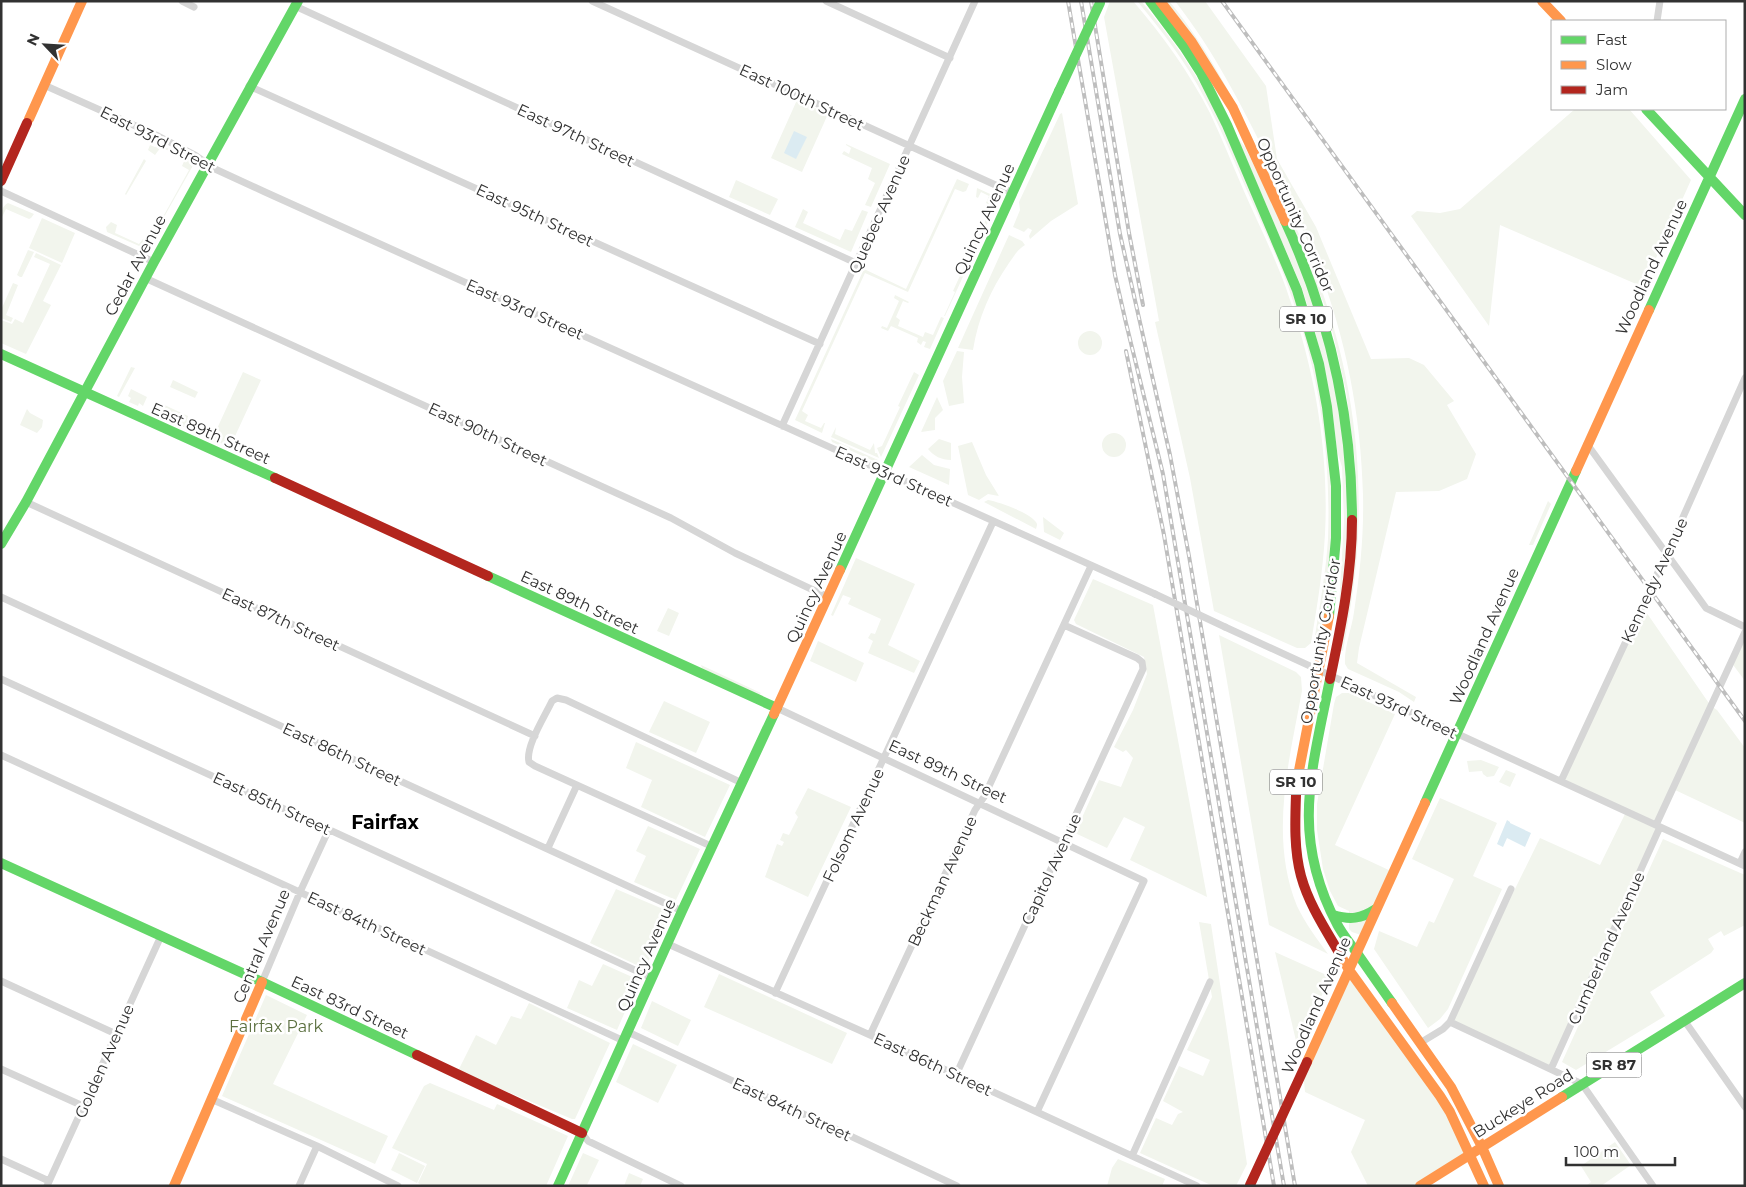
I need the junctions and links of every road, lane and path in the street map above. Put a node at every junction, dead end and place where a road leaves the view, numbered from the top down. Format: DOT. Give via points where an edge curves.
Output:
graph roads {
  1 [pos="82,1"];
  2 [pos="182,1"];
  3 [pos="592,1"];
  4 [pos="826,1"];
  5 [pos="976,1"];
  6 [pos="1150,1"];
  7 [pos="1160,1"];
  8 [pos="1542,1"];
  9 [pos="1660,1"];
  10 [pos="1100,2"];
  11 [pos="296,4"];
  12 [pos="194,7"];
  13 [pos="1560,20"];
  14 [pos="1657,20"];
  15 [pos="950,58"];
  16 [pos="44,84"];
  17 [pos="250,86"];
  18 [pos="1745,99"];
  19 [pos="1647,110"];
  20 [pos="1655,110"];
  21 [pos="1660,123"];
  22 [pos="910,146"];
  23 [pos="207,163"];
  24 [pos="1709,176"];
  25 [pos="1,181"];
  26 [pos="1,191"];
  27 [pos="1013,193"];
  28 [pos="1745,215"];
  29 [pos="154,262"];
  30 [pos="856,263"];
  31 [pos="146,278"];
  32 [pos="820,344"];
  33 [pos="1,354"];
  34 [pos="1745,378"];
  35 [pos="83,392"];
  36 [pos="782,426"];
  37 [pos="1587,444"];
  38 [pos="885,472"];
  39 [pos="26,502"];
  40 [pos="993,522"];
  41 [pos="1,544"];
  42 [pos="1667,553"];
  43 [pos="1092,566"];
  44 [pos="1,597"];
  45 [pos="828,597"];
  46 [pos="1064,625"];
  47 [pos="1745,627"];
  48 [pos="1745,632"];
  49 [pos="1318,670"];
  50 [pos="1330,675"];
  51 [pos="1,679"];
  52 [pos="777,708"];
  53 [pos="1456,734"];
  54 [pos="535,736"];
  55 [pos="1,755"];
  56 [pos="884,758"];
  57 [pos="1561,781"];
  58 [pos="742,783"];
  59 [pos="577,785"];
  60 [pos="980,803"];
  61 [pos="1658,826"];
  62 [pos="329,829"];
  63 [pos="1063,841"];
  64 [pos="712,846"];
  65 [pos="548,848"];
  66 [pos="1745,852"];
  67 [pos="1,863"];
  68 [pos="1742,865"];
  69 [pos="1511,889"];
  70 [pos="300,892"];
  71 [pos="1376,909"];
  72 [pos="682,910"];
  73 [pos="1333,916"];
  74 [pos="161,936"];
  75 [pos="668,944"];
  76 [pos="1356,953"];
  77 [pos="1349,970"];
  78 [pos="652,978"];
  79 [pos="1,981"];
  80 [pos="262,982"];
  81 [pos="1210,982"];
  82 [pos="1745,982"];
  83 [pos="774,993"];
  84 [pos="1684,1020"];
  85 [pos="1450,1022"];
  86 [pos="116,1034"];
  87 [pos="870,1035"];
  88 [pos="626,1037"];
  89 [pos="1420,1043"];
  90 [pos="1,1069"];
  91 [pos="1551,1069"];
  92 [pos="956,1075"];
  93 [pos="1582,1084"];
  94 [pos="211,1099"];
  95 [pos="83,1106"];
  96 [pos="1745,1107"];
  97 [pos="1037,1112"];
  98 [pos="582,1133"];
  99 [pos="317,1146"];
  100 [pos="1482,1147"];
  101 [pos="1470,1154"];
  102 [pos="1132,1156"];
  103 [pos="1,1159"];
  104 [pos="48,1183"];
  105 [pos="174,1186"];
  106 [pos="299,1186"];
  107 [pos="398,1186"];
  108 [pos="558,1186"];
  109 [pos="681,1186"];
  110 [pos="957,1186"];
  111 [pos="1197,1186"];
  112 [pos="1250,1186"];
  113 [pos="1420,1186"];
  114 [pos="1484,1186"];
  115 [pos="1499,1186"];
  116 [pos="1653,1186"];
  1 -- 16 [label="main road"];
  2 -- 12 [label="street"];
  3 -- 22 [label="street, East 100th Street"];
  4 -- 15 [label="street"];
  5 -- 15 [label="street, Quebec Avenue"];
  6 -- 49 [label="main road, Opportunity Corridor / SR 10" via="1185,48 1215,100 1297,290 1318,364 1335,468 1337,512 1330,610"];
  7 -- 50 [label="main road, Opportunity Corridor / SR 10" via="1191,41 1233,108 1311,280 1325,323 1344,406 1352,516 1345,604"];
  8 -- 13 [label="main road"];
  9 -- 14 [label="street"];
  10 -- 27 [label="main road, Quincy Avenue, bridge"];
  11 -- 17 [label="main road, Cedar Avenue"];
  11 -- 30 [label="street, East 97th Street"];
  15 -- 22 [label="street, Quebec Avenue"];
  16 -- 23 [label="street, East 93rd Street" via="158,136"];
  16 -- 25 [label="main road"];
  17 -- 23 [label="main road, Cedar Avenue"];
  17 -- 32 [label="street, East 95th Street"];
  18 -- 24 [label="main road, Woodland Avenue"];
  19 -- 21 [label="main road"];
  20 -- 21 [label="street"];
  21 -- 24 [label="main road"];
  22 -- 27 [label="street, East 100th Street"];
  22 -- 30 [label="street, Quebec Avenue"];
  23 -- 29 [label="main road, Cedar Avenue"];
  23 -- 36 [label="street, East 93rd Street"];
  24 -- 28 [label="main road"];
  24 -- 37 [label="main road, Woodland Avenue"];
  26 -- 29 [label="street"];
  27 -- 38 [label="main road, Quincy Avenue"];
  29 -- 31 [label="main road, Cedar Avenue"];
  30 -- 32 [label="street, Quebec Avenue"];
  31 -- 35 [label="main road, Cedar Avenue"];
  31 -- 45 [label="street, East 90th Street" via="671,518"];
  32 -- 36 [label="street, Quebec Avenue"];
  33 -- 35 [label="main road, East 89th Street"];
  34 -- 42 [label="street, Kennedy Avenue"];
  35 -- 39 [label="main road, Cedar Avenue"];
  35 -- 52 [label="main road, East 89th Street"];
  36 -- 38 [label="street, East 93rd Street"];
  37 -- 42 [label="street"];
  37 -- 53 [label="main road, Woodland Avenue"];
  38 -- 40 [label="street, East 93rd Street"];
  38 -- 45 [label="main road, Quincy Avenue"];
  39 -- 41 [label="main road, Cedar Avenue"];
  39 -- 54 [label="street, East 87th Street"];
  40 -- 43 [label="street, East 93rd Street"];
  40 -- 56 [label="street, Folsom Avenue"];
  42 -- 47 [label="street" via="1706,608"];
  42 -- 57 [label="street, Kennedy Avenue"];
  43 -- 46 [label="street, Beckman Avenue"];
  43 -- 49 [label="street, East 93rd Street, bridge"];
  44 -- 65 [label="street, East 86th Street"];
  45 -- 52 [label="main road, Quincy Avenue"];
  46 -- 60 [label="street, Beckman Avenue"];
  46 -- 63 [label="street, Capitol Avenue" via="1137,658 1143,669"];
  48 -- 61 [label="street, Cumberland Avenue"];
  49 -- 50 [label="street, East 93rd Street"];
  49 -- 77 [label="main road, Opportunity Corridor / SR 10" via="1297,775 1294,807 1296,846 1307,894"];
  50 -- 53 [label="street, East 93rd Street"];
  50 -- 73 [label="main road, Opportunity Corridor / SR 10" via="1307,809 1314,867"];
  51 -- 62 [label="street, East 85th Street"];
  52 -- 56 [label="street, East 89th Street"];
  52 -- 58 [label="main road, Quincy Avenue"];
  53 -- 57 [label="street, East 93rd Street"];
  53 -- 71 [label="main road, Woodland Avenue"];
  54 -- 58 [label="street" via="552,701 558,698"];
  54 -- 59 [label="street" via="529,762"];
  55 -- 70 [label="street, East 84th Street"];
  56 -- 60 [label="street, East 89th Street"];
  56 -- 83 [label="street, Folsom Avenue"];
  57 -- 61 [label="street, East 93rd Street"];
  58 -- 64 [label="main road, Quincy Avenue"];
  59 -- 64 [label="street"];
  59 -- 65 [label="street"];
  60 -- 63 [label="street, East 89th Street"];
  60 -- 87 [label="street, Beckman Avenue"];
  61 -- 68 [label="street, East 93rd Street"];
  61 -- 91 [label="street, Cumberland Avenue"];
  62 -- 70 [label="street, Central Avenue"];
  62 -- 78 [label="street, East 85th Street"];
  63 -- 92 [label="street, Capitol Avenue"];
  63 -- 97 [label="street, East 89th Street" via="1144,880"];
  64 -- 72 [label="main road, Quincy Avenue"];
  65 -- 72 [label="street, East 86th Street"];
  66 -- 68 [label="street"];
  67 -- 74 [label="main road, East 83rd Street"];
  69 -- 85 [label="street"];
  70 -- 80 [label="street, Central Avenue"];
  70 -- 88 [label="street, East 84th Street"];
  71 -- 73 [label="main road" via="1358,919"];
  71 -- 76 [label="main road, Woodland Avenue"];
  72 -- 75 [label="main road, Quincy Avenue"];
  73 -- 76 [label="main road, Opportunity Corridor / SR 10"];
  74 -- 80 [label="main road, East 83rd Street"];
  74 -- 86 [label="street, Golden Avenue"];
  75 -- 78 [label="main road, Quincy Avenue"];
  75 -- 83 [label="street, East 86th Street"];
  76 -- 77 [label="main road, Woodland Avenue"];
  76 -- 89 [label="main road, Opportunity Corridor / SR 10"];
  77 -- 101 [label="main road, Opportunity Corridor / SR 10" via="1440,1096"];
  77 -- 112 [label="main road, Woodland Avenue, bridge"];
  78 -- 88 [label="main road, Quincy Avenue"];
  79 -- 86 [label="street"];
  80 -- 94 [label="main road, Central Avenue"];
  80 -- 98 [label="main road, East 83rd Street"];
  81 -- 102 [label="street"];
  82 -- 84 [label="main road, Buckeye Road / SR 87"];
  83 -- 87 [label="street, East 86th Street"];
  84 -- 93 [label="main road, Buckeye Road / SR 87"];
  84 -- 96 [label="street"];
  85 -- 89 [label="street"];
  85 -- 91 [label="street"];
  86 -- 95 [label="street, Golden Avenue"];
  87 -- 92 [label="street, East 86th Street"];
  88 -- 98 [label="main road, Quincy Avenue"];
  88 -- 110 [label="street, East 84th Street"];
  89 -- 100 [label="main road, Opportunity Corridor / SR 10" via="1451,1087"];
  90 -- 95 [label="street"];
  91 -- 93 [label="street"];
  92 -- 97 [label="street, East 86th Street"];
  93 -- 100 [label="main road, Buckeye Road / SR 87"];
  93 -- 116 [label="street"];
  94 -- 99 [label="street"];
  94 -- 105 [label="main road, Central Avenue"];
  95 -- 104 [label="street, Golden Avenue"];
  97 -- 102 [label="street, East 86th Street"];
  98 -- 108 [label="main road, Quincy Avenue"];
  98 -- 109 [label="street, East 83rd Street" via="588,1141"];
  99 -- 106 [label="street"];
  99 -- 107 [label="street"];
  100 -- 101 [label="main road, Buckeye Road / SR 87"];
  100 -- 115 [label="main road, Opportunity Corridor / SR 10"];
  101 -- 113 [label="main road, Buckeye Road / SR 87"];
  101 -- 114 [label="main road, Opportunity Corridor / SR 10"];
  102 -- 111 [label="street, East 86th Street"];
  103 -- 104 [label="street"];
}
